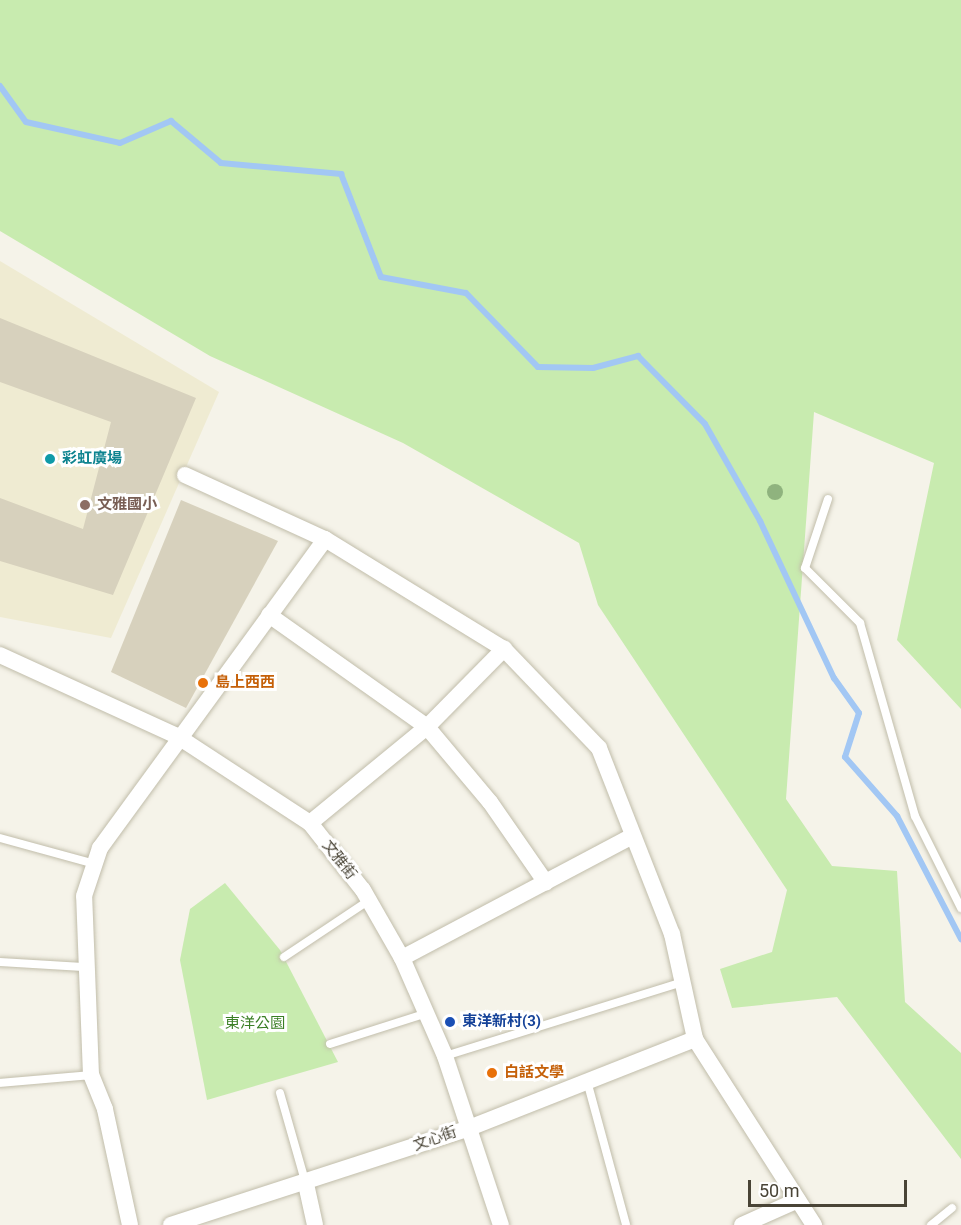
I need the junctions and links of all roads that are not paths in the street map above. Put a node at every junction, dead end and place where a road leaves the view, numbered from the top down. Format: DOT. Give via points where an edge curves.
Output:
graph roads {
  1 [pos="184,475"];
  2 [pos="828,499"];
  3 [pos="325,539"];
  4 [pos="269,615"];
  5 [pos="504,649"];
  6 [pos="0,655"];
  7 [pos="427,727"];
  8 [pos="177,736"];
  9 [pos="310,823"];
  10 [pos="632,836"];
  11 [pos="0,838"];
  12 [pos="95,864"];
  13 [pos="546,883"];
  14 [pos="369,901"];
  15 [pos="961,908"];
  16 [pos="284,957"];
  17 [pos="402,958"];
  18 [pos="0,962"];
  19 [pos="83,967"];
  20 [pos="683,982"];
  21 [pos="427,1013"];
  22 [pos="695,1039"];
  23 [pos="330,1044"];
  24 [pos="446,1056"];
  25 [pos="91,1075"];
  26 [pos="587,1081"];
  27 [pos="0,1083"];
  28 [pos="280,1093"];
  29 [pos="469,1128"];
  30 [pos="306,1185"];
  31 [pos="798,1200"];
  32 [pos="952,1208"];
  33 [pos="130,1225"];
  34 [pos="171,1225"];
  35 [pos="315,1225"];
  36 [pos="501,1225"];
  37 [pos="626,1225"];
  38 [pos="742,1225"];
  39 [pos="813,1225"];
  40 [pos="931,1225"];
  1 -- 3 [label="street"];
  2 -- 15 [label="lane" via="805,568 860,623 915,816"];
  3 -- 4 [label="street"];
  3 -- 5 [label="street"];
  4 -- 7 [label="street"];
  4 -- 8 [label="street"];
  5 -- 7 [label="street"];
  5 -- 10 [label="street" via="599,748"];
  6 -- 8 [label="street, 文雅街"];
  7 -- 9 [label="street"];
  7 -- 13 [label="street" via="490,802"];
  8 -- 9 [label="street, 文雅街"];
  8 -- 12 [label="street"];
  9 -- 14 [label="street, 文雅街"];
  10 -- 13 [label="street"];
  10 -- 20 [label="street" via="672,934"];
  11 -- 12 [label="lane"];
  12 -- 19 [label="street" via="84,896"];
  13 -- 17 [label="street"];
  14 -- 16 [label="lane"];
  14 -- 17 [label="street, 文雅街"];
  17 -- 21 [label="street, 文雅街"];
  18 -- 19 [label="lane"];
  19 -- 25 [label="street"];
  20 -- 22 [label="street"];
  20 -- 24 [label="lane"];
  21 -- 23 [label="lane"];
  21 -- 24 [label="street, 文雅街"];
  22 -- 26 [label="street, 文心街"];
  22 -- 31 [label="street"];
  24 -- 29 [label="street, 文雅街"];
  25 -- 27 [label="lane"];
  25 -- 33 [label="street" via="105,1109"];
  26 -- 29 [label="street, 文心街"];
  26 -- 37 [label="lane"];
  28 -- 30 [label="lane"];
  29 -- 30 [label="street, 文心街"];
  29 -- 36 [label="street, 文雅街"];
  30 -- 34 [label="street, 文心街"];
  30 -- 35 [label="street"];
  31 -- 38 [label="street"];
  31 -- 39 [label="street"];
  32 -- 40 [label="lane"];
}
